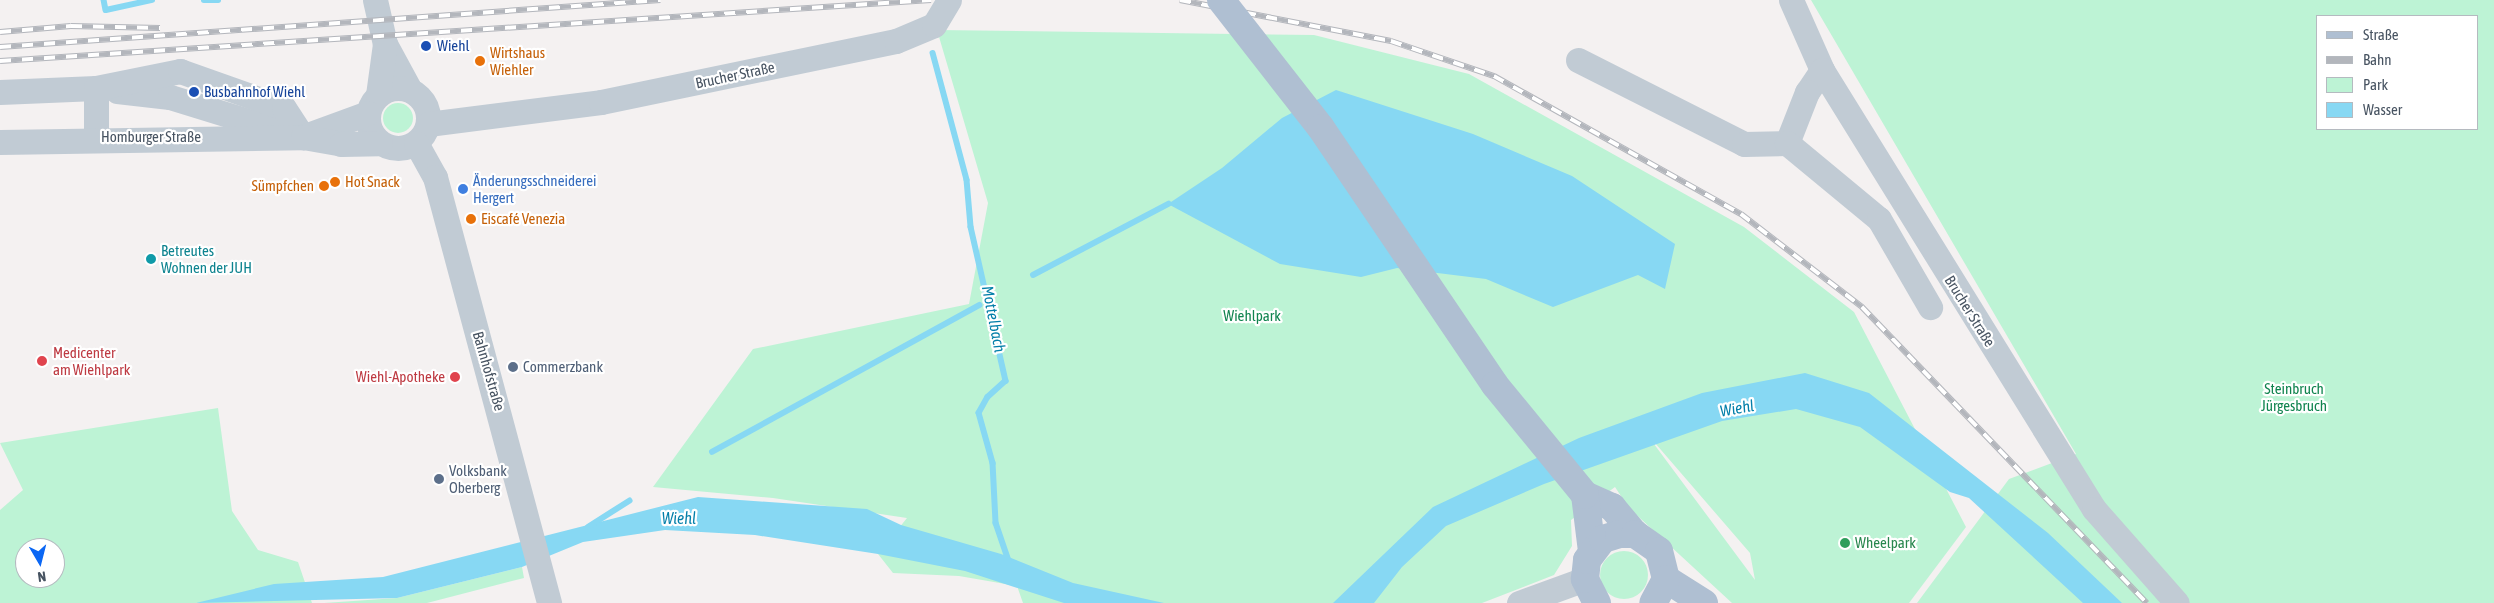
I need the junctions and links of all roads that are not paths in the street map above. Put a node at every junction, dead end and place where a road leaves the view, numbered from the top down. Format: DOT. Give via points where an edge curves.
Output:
graph roads {
  1 [pos="375,0"];
  2 [pos="949,0"];
  3 [pos="1221,0"];
  4 [pos="1791,0"];
  5 [pos="385,44"];
  6 [pos="1578,60"];
  7 [pos="1822,70"];
  8 [pos="96,88"];
  9 [pos="0,92"];
  10 [pos="416,95"];
  11 [pos="373,104"];
  12 [pos="504,116"];
  13 [pos="422,134"];
  14 [pos="4,137"];
  15 [pos="96,137"];
  16 [pos="303,137"];
  17 [pos="380,143"];
  18 [pos="1787,143"];
  19 [pos="1930,307"];
  20 [pos="1585,495"];
  21 [pos="1635,534"];
  22 [pos="1592,551"];
  23 [pos="1585,579"];
  24 [pos="1666,579"];
  25 [pos="546,592"];
  26 [pos="1519,603"];
  27 [pos="1597,603"];
  28 [pos="1653,603"];
  29 [pos="1704,603"];
  30 [pos="2177,603"];
  1 -- 5 [label="street"];
  2 -- 12 [label="street, Brucher Straße" via="934,25 896,42 601,102"];
  3 -- 20 [label="main road, bridge" via="1321,128 1495,385"];
  4 -- 7 [label="street, Brucher Straße"];
  5 -- 10 [label="street"];
  5 -- 11 [label="street"];
  6 -- 18 [label="street" via="1744,144"];
  7 -- 18 [label="street" via="1807,92"];
  7 -- 30 [label="street, Brucher Straße" via="2094,509"];
  8 -- 9 [label="street"];
  8 -- 15 [label="street"];
  8 -- 16 [label="street" via="170,97"];
  10 -- 11 [label="street" via="393,88"];
  10 -- 12 [label="street, Brucher Straße"];
  10 -- 13 [label="street"];
  11 -- 16 [label="street, Homburger Straße"];
  11 -- 17 [label="street" via="369,127"];
  12 -- 13 [label="street, Brucher Straße"];
  13 -- 17 [label="street" via="401,149"];
  13 -- 25 [label="street, Bahnhofstraße"];
  14 -- 15 [label="street, Homburger Straße"];
  15 -- 16 [label="street, Homburger Straße"];
  16 -- 17 [label="street, Homburger Straße" via="341,144"];
  18 -- 19 [label="street" via="1879,219"];
  20 -- 21 [label="main road" via="1612,507"];
  20 -- 22 [label="main road"];
  21 -- 22 [label="main road" via="1603,539"];
  21 -- 24 [label="main road" via="1659,551"];
  22 -- 23 [label="main road"];
  23 -- 26 [label="street"];
  23 -- 27 [label="main road"];
  24 -- 28 [label="main road"];
  24 -- 29 [label="main road"];
}
